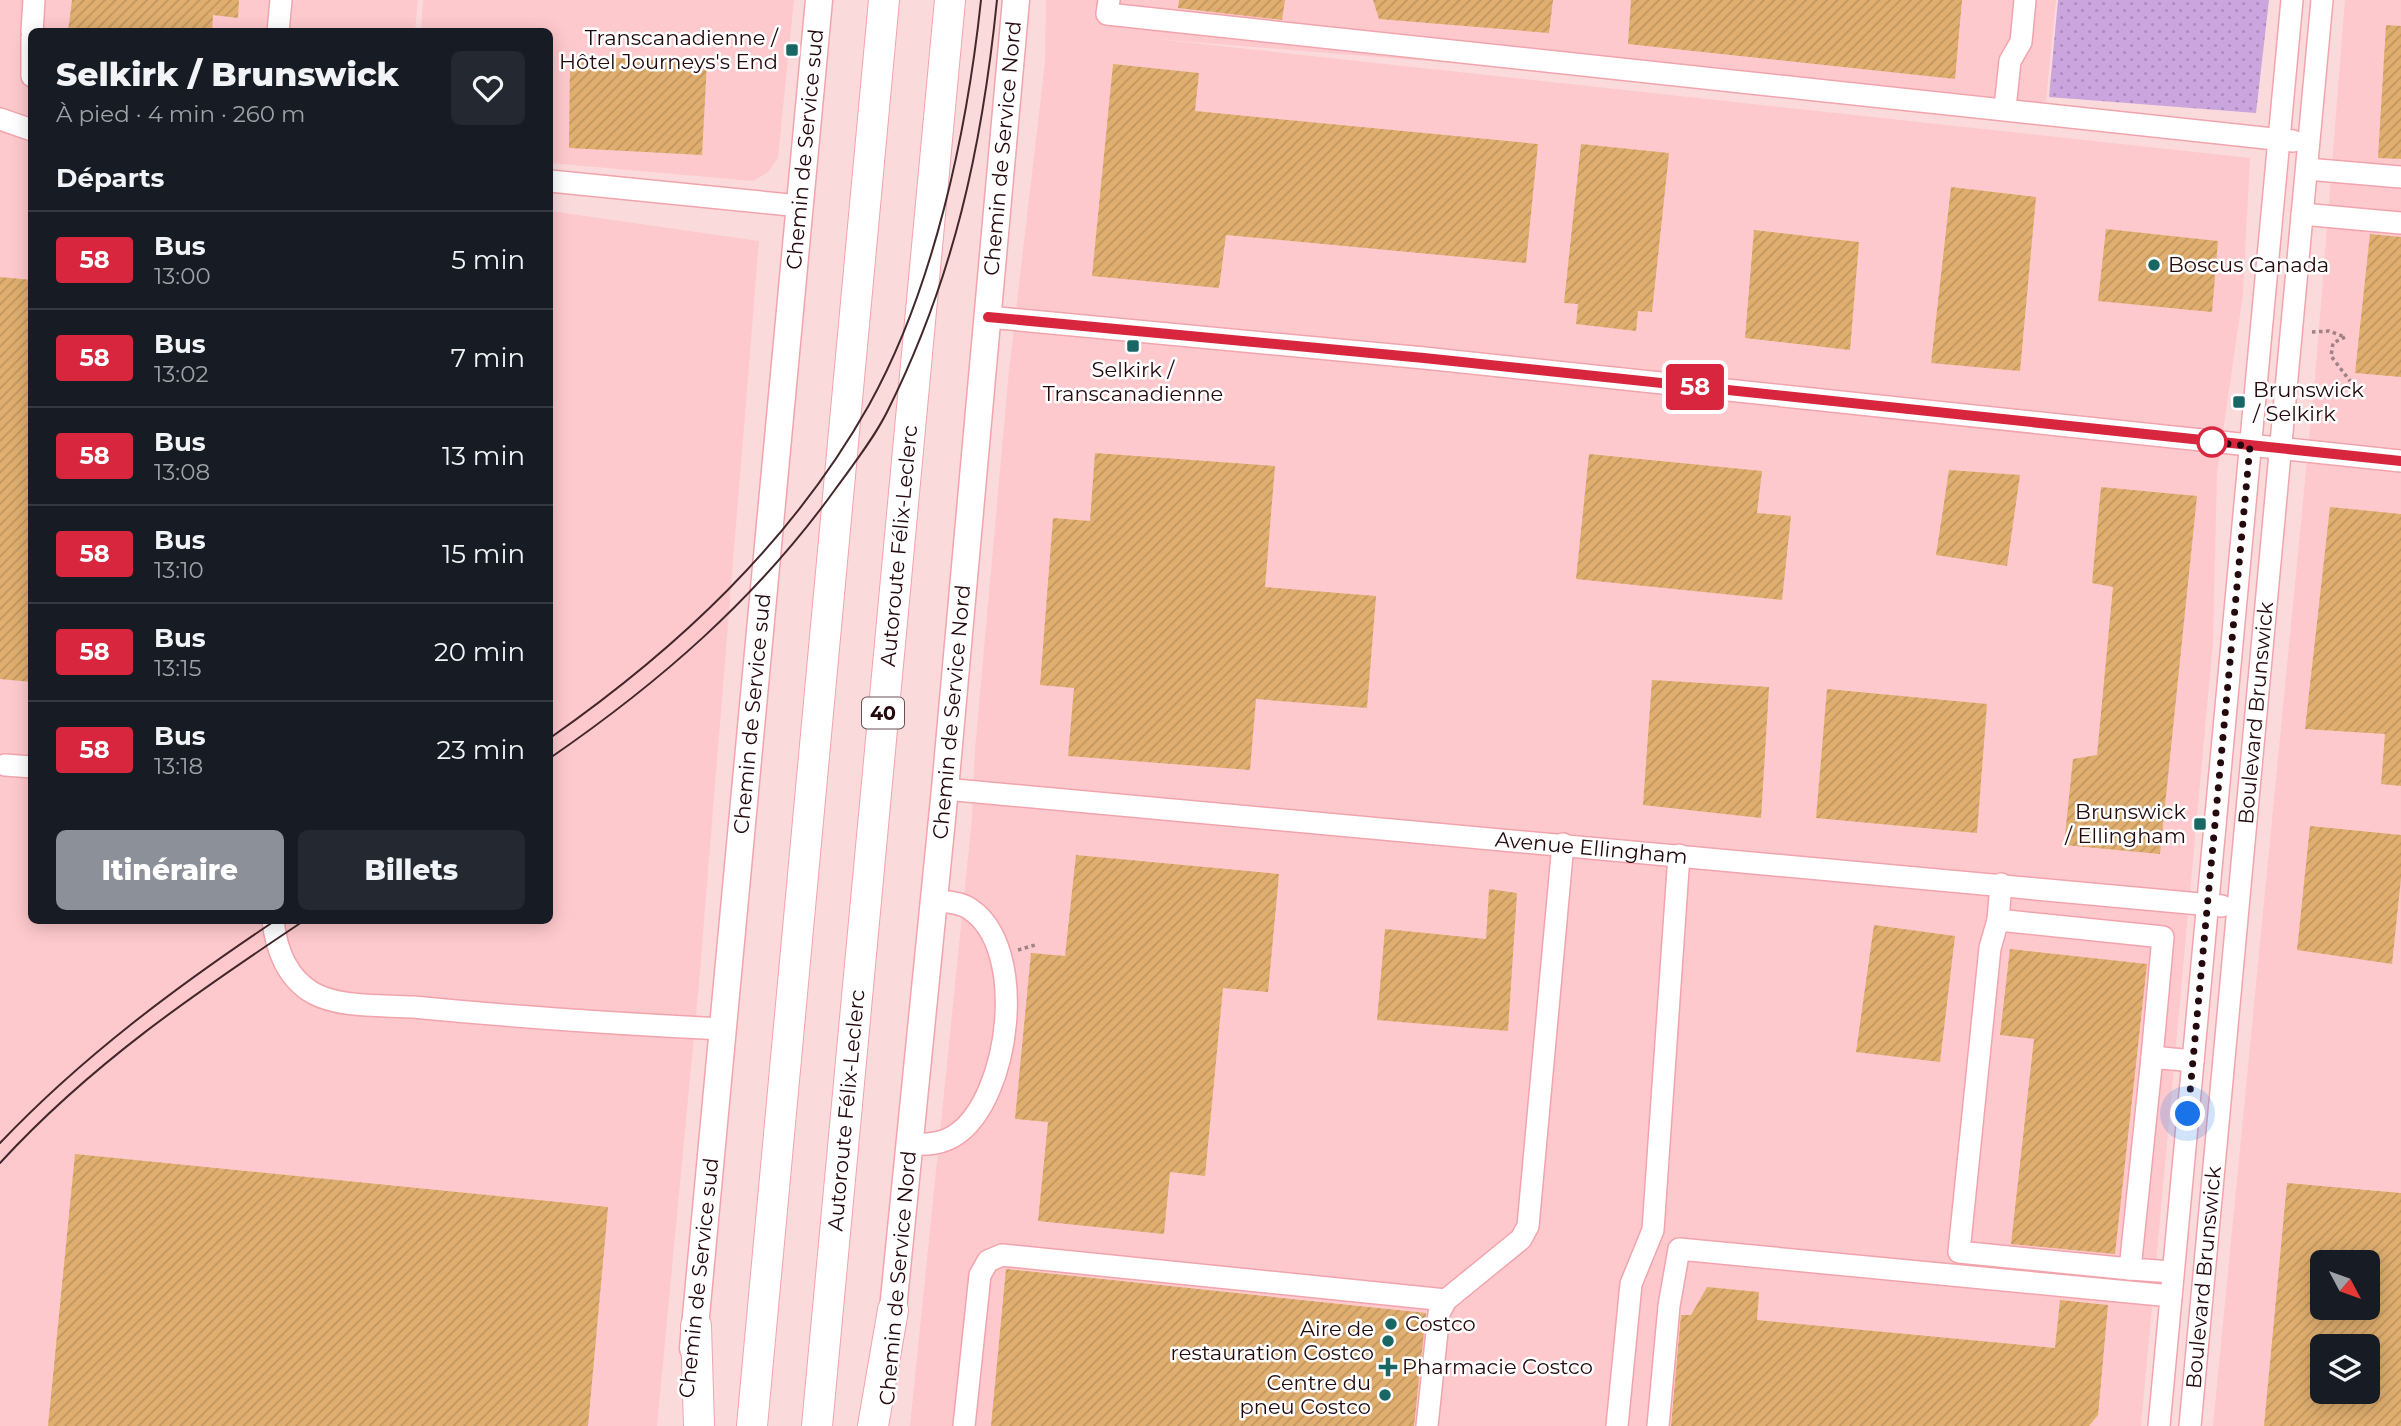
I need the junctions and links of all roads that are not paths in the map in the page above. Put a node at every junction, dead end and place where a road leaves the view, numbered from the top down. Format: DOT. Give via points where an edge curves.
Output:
graph roads {
  1 [pos="34,0"];
  2 [pos="281,0"];
  3 [pos="819,0"];
  4 [pos="884,0"];
  5 [pos="950,0"];
  6 [pos="1016,0"];
  7 [pos="1109,0"];
  8 [pos="2025,0"];
  9 [pos="2292,0"];
  10 [pos="2322,0"];
  11 [pos="32,28"];
  12 [pos="278,28"];
  13 [pos="2005,108"];
  14 [pos="0,119"];
  15 [pos="28,129"];
  16 [pos="2279,139"];
  17 [pos="2309,143"];
  18 [pos="2306,169"];
  19 [pos="2401,177"];
  20 [pos="553,181"];
  21 [pos="800,206"];
  22 [pos="2302,214"];
  23 [pos="2401,223"];
  24 [pos="988,317"];
  25 [pos="2250,446"];
  26 [pos="2280,449"];
  27 [pos="2401,461"];
  28 [pos="5,765"];
  29 [pos="28,767"];
  30 [pos="945,789"];
  31 [pos="1563,844"];
  32 [pos="1679,855"];
  33 [pos="2001,884"];
  34 [pos="934,900"];
  35 [pos="2160,900"];
  36 [pos="2208,904"];
  37 [pos="2238,907"];
  38 [pos="1998,920"];
  39 [pos="274,924"];
  40 [pos="2155,936"];
  41 [pos="2235,942"];
  42 [pos="723,1029"];
  43 [pos="2152,1057"];
  44 [pos="2193,1061"];
  45 [pos="911,1144"];
  46 [pos="2130,1269"];
  47 [pos="2173,1272"];
  48 [pos="2171,1296"];
  49 [pos="1446,1300"];
  50 [pos="892,1310"];
  51 [pos="696,1326"];
  52 [pos="684,1426"];
  53 [pos="699,1426"];
  54 [pos="752,1426"];
  55 [pos="817,1426"];
  56 [pos="873,1426"];
  57 [pos="885,1426"];
  58 [pos="964,1426"];
  59 [pos="1427,1426"];
  60 [pos="1617,1426"];
  61 [pos="1658,1426"];
  62 [pos="2159,1426"];
  63 [pos="2190,1426"];
  1 -- 11 [label="street"];
  2 -- 12 [label="street"];
  3 -- 21 [label="main road, Chemin de Service sud"];
  4 -- 54 [label="highway"];
  5 -- 55 [label="highway, Autoroute Félix-Leclerc / 40"];
  6 -- 24 [label="main road, Chemin de Service Nord"];
  7 -- 13 [label="street" via="1107,14"];
  8 -- 13 [label="street" via="2021,42 2010,61"];
  9 -- 16 [label="street, Boulevard Brunswick"];
  10 -- 17 [label="street, Boulevard Brunswick"];
  13 -- 16 [label="street"];
  14 -- 15 [label="street"];
  16 -- 17 [label="street"];
  16 -- 25 [label="street, Boulevard Brunswick"];
  17 -- 18 [label="street, Boulevard Brunswick"];
  18 -- 19 [label="street"];
  18 -- 22 [label="street, Boulevard Brunswick"];
  20 -- 21 [label="street"];
  21 -- 42 [label="main road, Chemin de Service sud"];
  22 -- 23 [label="street"];
  22 -- 26 [label="street, Boulevard Brunswick"];
  24 -- 25 [label="street" via="1424,358"];
  24 -- 30 [label="main road, Chemin de Service Nord"];
  25 -- 26 [label="street"];
  25 -- 36 [label="street, Boulevard Brunswick"];
  26 -- 27 [label="street"];
  26 -- 37 [label="street, Boulevard Brunswick"];
  28 -- 29 [label="street"];
  30 -- 31 [label="street, Avenue Ellingham"];
  30 -- 34 [label="main road, Chemin de Service Nord"];
  31 -- 32 [label="street, Avenue Ellingham"];
  31 -- 49 [label="street" via="1528,1226 1521,1238"];
  32 -- 33 [label="street, Avenue Ellingham"];
  32 -- 60 [label="street" via="1653,1230 1631,1284"];
  33 -- 35 [label="street, Avenue Ellingham"];
  33 -- 38 [label="street"];
  34 -- 45 [label="main road, Chemin de Service Nord"];
  34 -- 45 [label="street" via="970,909 994,940 1005,989 1004,1031 991,1086 970,1121 946,1139"];
  35 -- 36 [label="street, Avenue Ellingham"];
  35 -- 40 [label="street"];
  36 -- 37 [label="street, Avenue Ellingham"];
  36 -- 41 [label="street"];
  36 -- 44 [label="street, Boulevard Brunswick"];
  37 -- 41 [label="street, Boulevard Brunswick"];
  38 -- 40 [label="street"];
  38 -- 46 [label="street" via="1990,948 1959,1252"];
  39 -- 42 [label="street" via="287,967 304,987 326,999"];
  40 -- 43 [label="street" via="2163,937"];
  41 -- 63 [label="street, Boulevard Brunswick"];
  42 -- 51 [label="main road, Chemin de Service sud"];
  43 -- 44 [label="street"];
  43 -- 46 [label="street"];
  44 -- 47 [label="street, Boulevard Brunswick"];
  45 -- 50 [label="main road, Chemin de Service Nord"];
  46 -- 47 [label="street"];
  47 -- 48 [label="street, Boulevard Brunswick"];
  48 -- 61 [label="street" via="1679,1249"];
  48 -- 62 [label="street, Boulevard Brunswick"];
  49 -- 58 [label="street" via="1002,1255 988,1261 980,1275"];
  49 -- 59 [label="street" via="1438,1313"];
  50 -- 56 [label="highway"];
  50 -- 57 [label="main road, Chemin de Service Nord"];
  51 -- 52 [label="main road, Chemin de Service sud"];
  51 -- 53 [label="highway"];
}
